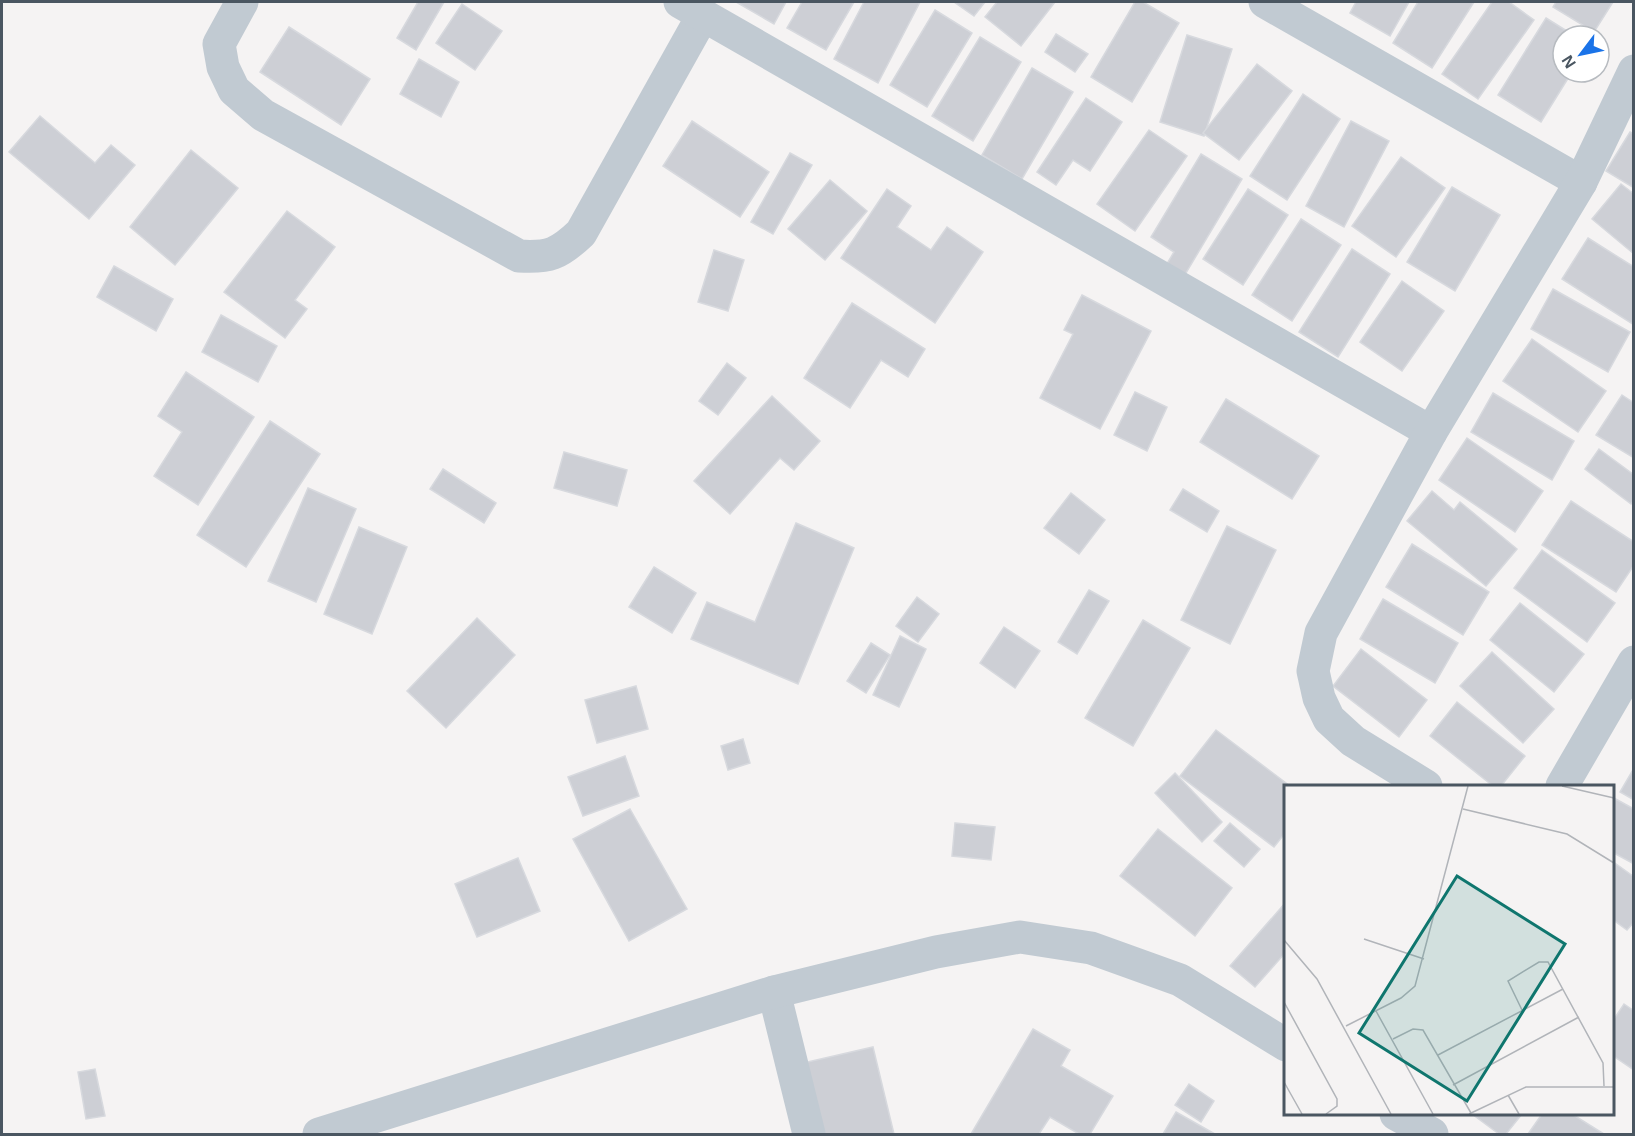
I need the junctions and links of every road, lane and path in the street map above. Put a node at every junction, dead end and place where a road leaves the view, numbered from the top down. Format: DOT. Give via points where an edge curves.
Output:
graph roads {
  1 [pos="242,2"];
  2 [pos="1265,2"];
  3 [pos="692,8"];
  4 [pos="1634,71"];
  5 [pos="1581,182"];
  6 [pos="1431,432"];
  7 [pos="1634,662"];
  8 [pos="1424,785"];
  9 [pos="1563,785"];
  10 [pos="774,992"];
  11 [pos="1284,1044"];
  12 [pos="1399,1115"];
  13 [pos="320,1134"];
  14 [pos="810,1134"];
  15 [pos="1432,1134"];
  1 -- 3 [label="street" via="219,44 223,67 234,90 263,115 519,256 544,257 566,247 581,232"];
  2 -- 5 [label="street"];
  3 -- 6 [label="street"];
  4 -- 5 [label="street"];
  5 -- 6 [label="street"];
  6 -- 8 [label="street" via="1321,633 1312,671 1329,719 1353,741"];
  7 -- 9 [label="street"];
  10 -- 11 [label="street" via="936,952 1020,937 1091,948 1180,980"];
  10 -- 13 [label="street"];
  10 -- 14 [label="street"];
  12 -- 15 [label="street"];
}
